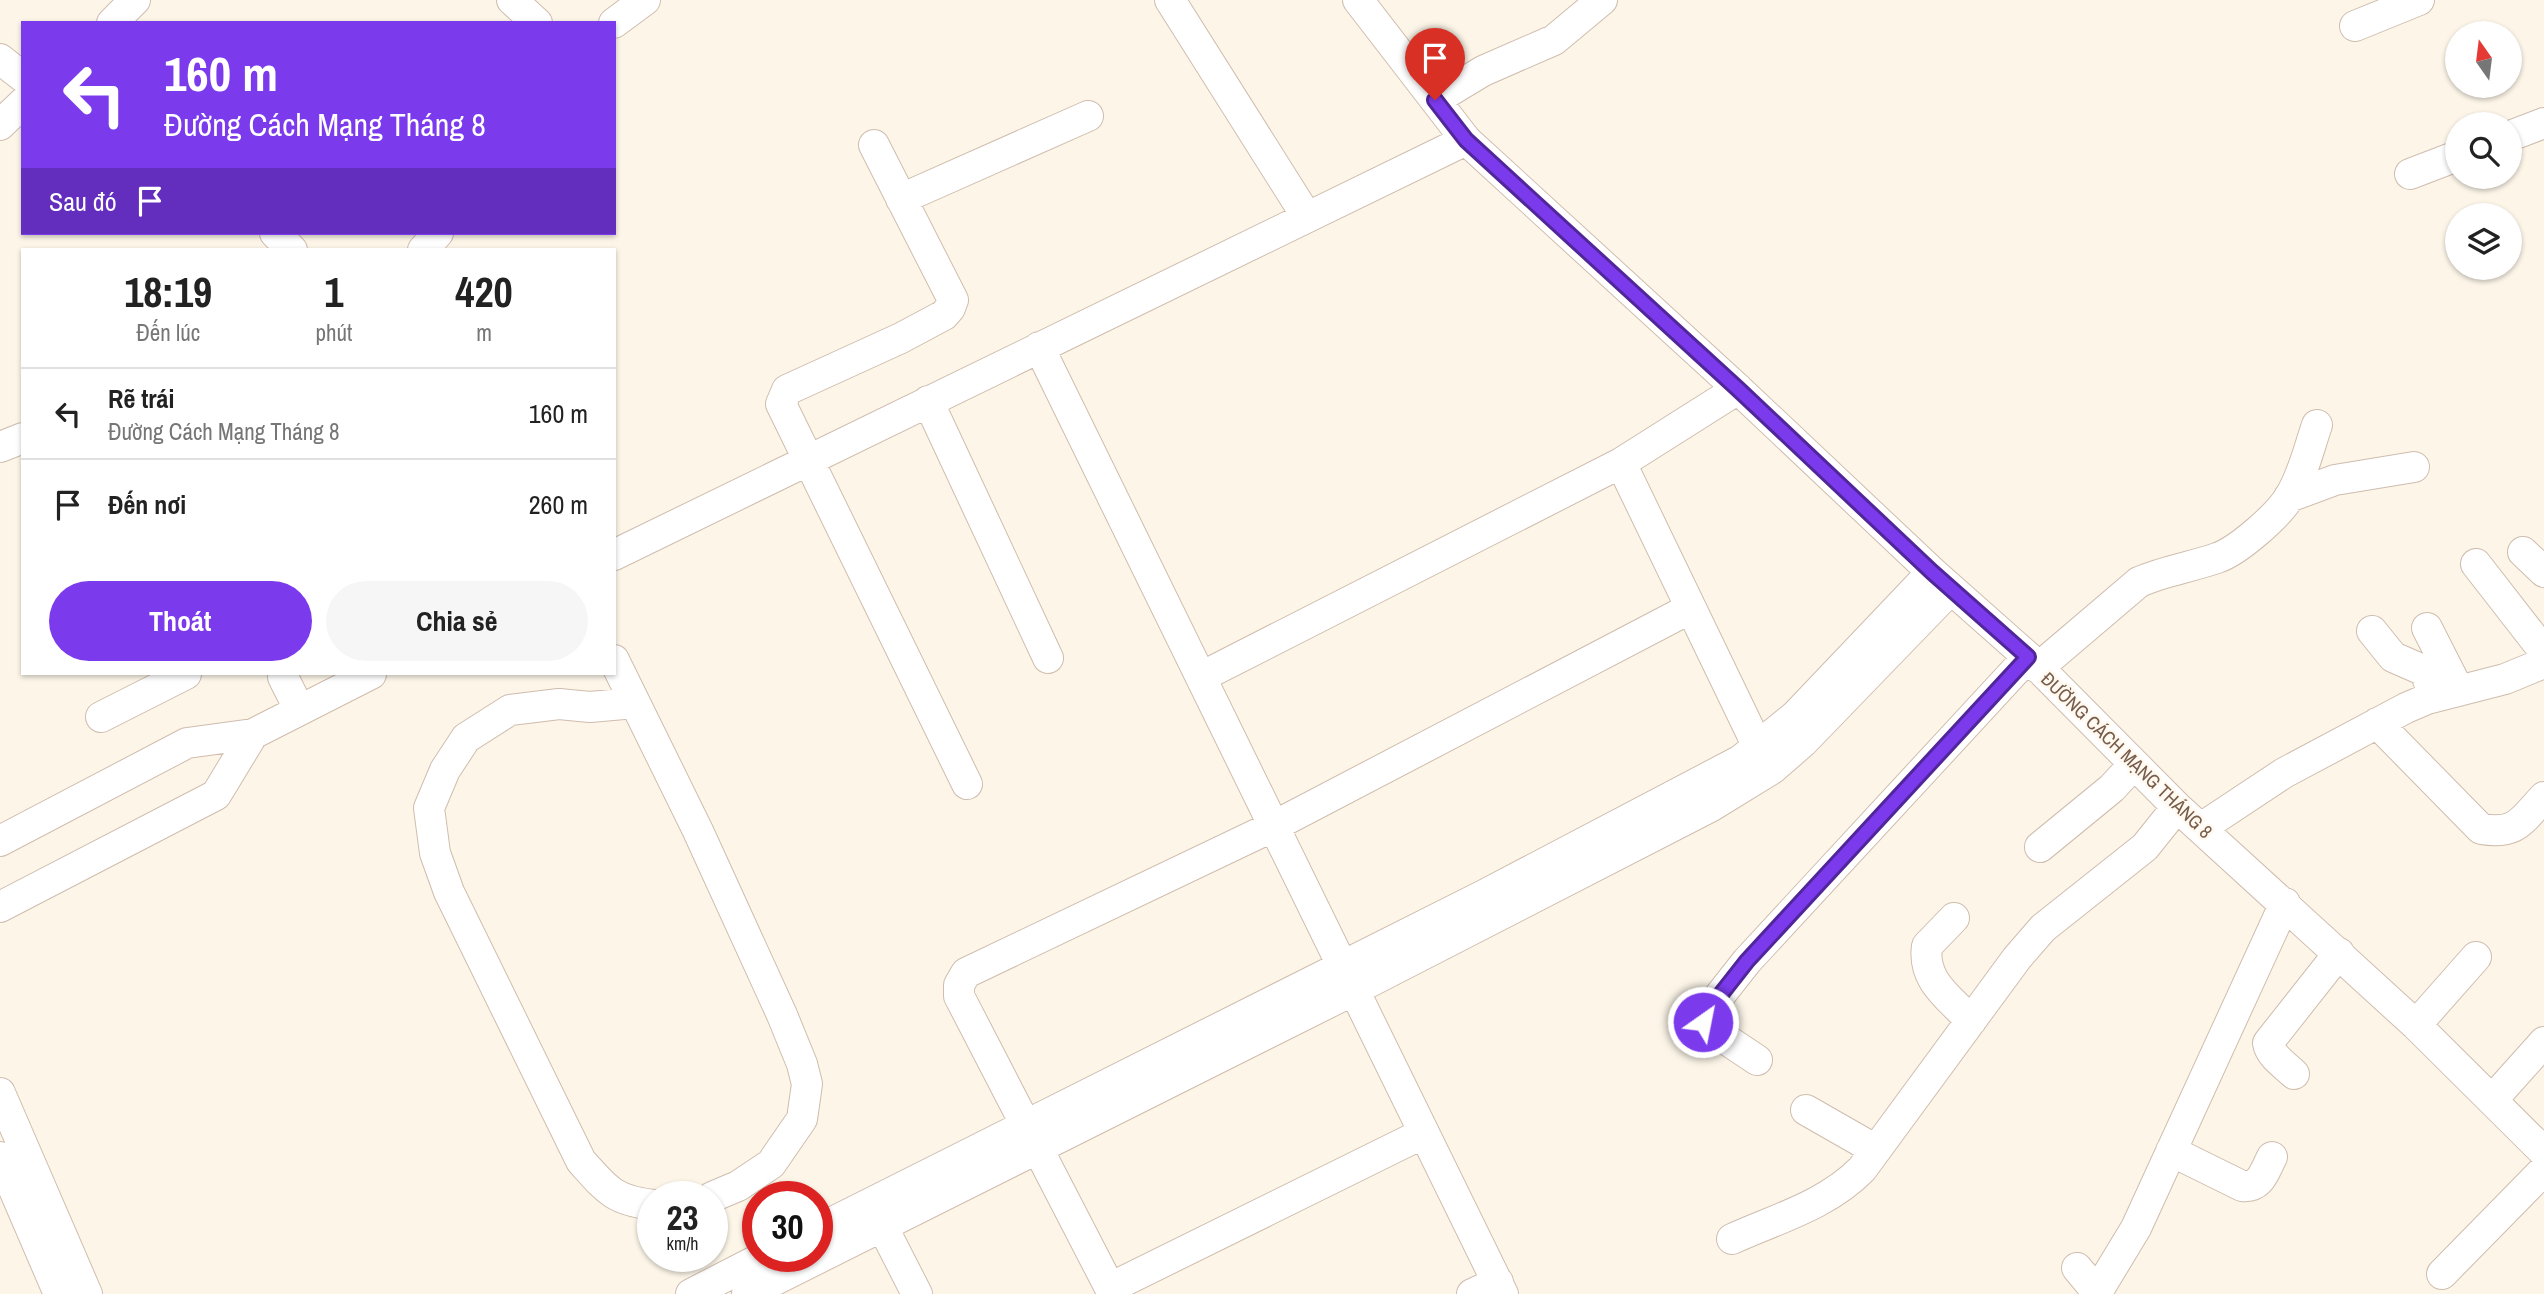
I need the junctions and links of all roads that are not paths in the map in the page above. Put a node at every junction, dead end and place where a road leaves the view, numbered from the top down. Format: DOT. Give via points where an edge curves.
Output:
graph roads {
  1 [pos="135,0"];
  2 [pos="512,0"];
  3 [pos="645,0"];
  4 [pos="1170,0"];
  5 [pos="1358,0"];
  6 [pos="1602,0"];
  7 [pos="2419,0"];
  8 [pos="114,21"];
  9 [pos="535,21"];
  10 [pos="616,22"];
  11 [pos="2355,26"];
  12 [pos="0,59"];
  13 [pos="21,75"];
  14 [pos="1435,100"];
  15 [pos="21,105"];
  16 [pos="1088,116"];
  17 [pos="2544,123"];
  18 [pos="0,125"];
  19 [pos="2522,131"];
  20 [pos="1466,140"];
  21 [pos="874,145"];
  22 [pos="2445,161"];
  23 [pos="2410,174"];
  24 [pos="901,199"];
  25 [pos="1307,217"];
  26 [pos="277,235"];
  27 [pos="290,248"];
  28 [pos="1039,347"];
  29 [pos="1738,389"];
  30 [pos="928,401"];
  31 [pos="2317,425"];
  32 [pos="21,439"];
  33 [pos="0,447"];
  34 [pos="808,460"];
  35 [pos="1621,463"];
  36 [pos="2414,467"];
  37 [pos="2290,497"];
  38 [pos="616,554"];
  39 [pos="2476,564"];
  40 [pos="1942,580"];
  41 [pos="1691,608"];
  42 [pos="2427,628"];
  43 [pos="2372,631"];
  44 [pos="2541,654"];
  45 [pos="1048,659"];
  46 [pos="2033,662"];
  47 [pos="616,664"];
  48 [pos="184,675"];
  49 [pos="369,675"];
  50 [pos="283,677"];
  51 [pos="1201,677"];
  52 [pos="2447,694"];
  53 [pos="635,703"];
  54 [pos="299,709"];
  55 [pos="101,717"];
  56 [pos="2377,723"];
  57 [pos="253,734"];
  58 [pos="1765,758"];
  59 [pos="2134,765"];
  60 [pos="967,784"];
  61 [pos="2544,797"];
  62 [pos="2177,807"];
  63 [pos="1274,826"];
  64 [pos="2201,828"];
  65 [pos="0,841"];
  66 [pos="2040,847"];
  67 [pos="2285,904"];
  68 [pos="0,907"];
  69 [pos="1954,918"];
  70 [pos="2339,953"];
  71 [pos="2476,957"];
  72 [pos="1348,978"];
  73 [pos="1971,1020"];
  74 [pos="2416,1026"];
  75 [pos="2544,1042"];
  76 [pos="1757,1060"];
  77 [pos="2294,1074"];
  78 [pos="0,1093"];
  79 [pos="2493,1098"];
  80 [pos="1806,1110"];
  81 [pos="1424,1133"];
  82 [pos="1033,1137"];
  83 [pos="1876,1150"];
  84 [pos="2172,1150"];
  85 [pos="2544,1152"];
  86 [pos="0,1157"];
  87 [pos="2272,1157"];
  88 [pos="2544,1170"];
  89 [pos="728,1190"];
  90 [pos="637,1203"];
  91 [pos="877,1215"];
  92 [pos="833,1226"];
  93 [pos="1732,1239"];
  94 [pos="742,1268"];
  95 [pos="2077,1268"];
  96 [pos="2442,1274"];
  97 [pos="1491,1290"];
  98 [pos="1112,1291"];
  99 [pos="2096,1293"];
  100 [pos="59,1294"];
  101 [pos="87,1294"];
  102 [pos="691,1294"];
  103 [pos="747,1294"];
  104 [pos="917,1294"];
  1 -- 8 [label="street"];
  2 -- 9 [label="street"];
  3 -- 10 [label="street"];
  4 -- 25 [label="street"];
  5 -- 14 [label="street, ĐƯỜNG CÁCH MẠNG THÁNG 8"];
  6 -- 14 [label="street" via="1554,40 1483,71"];
  7 -- 11 [label="street"];
  12 -- 13 [label="street"];
  14 -- 20 [label="street, ĐƯỜNG CÁCH MẠNG THÁNG 8"];
  15 -- 18 [label="street"];
  16 -- 24 [label="street"];
  17 -- 19 [label="street"];
  20 -- 25 [label="street"];
  20 -- 29 [label="street, ĐƯỜNG CÁCH MẠNG THÁNG 8"];
  21 -- 24 [label="street"];
  22 -- 23 [label="street"];
  24 -- 34 [label="street" via="953,300 944,315 787,390 780,404"];
  25 -- 28 [label="street"];
  26 -- 27 [label="street"];
  28 -- 30 [label="street"];
  28 -- 51 [label="street"];
  29 -- 35 [label="street"];
  29 -- 40 [label="street, ĐƯỜNG CÁCH MẠNG THÁNG 8"];
  30 -- 34 [label="street"];
  30 -- 45 [label="street"];
  31 -- 37 [label="street"];
  32 -- 33 [label="street"];
  34 -- 38 [label="street"];
  34 -- 60 [label="street"];
  35 -- 41 [label="street"];
  35 -- 51 [label="street"];
  36 -- 37 [label="street" via="2335,480"];
  37 -- 46 [label="street" via="2232,552 2139,582"];
  39 -- 44 [label="street"];
  40 -- 46 [label="street, ĐƯỜNG CÁCH MẠNG THÁNG 8"];
  40 -- 58 [label="street" via="1795,716"];
  41 -- 58 [label="street"];
  41 -- 63 [label="street"];
  42 -- 52 [label="street"];
  43 -- 52 [label="street" via="2393,657 2425,671"];
  44 -- 52 [label="street" via="2505,679"];
  46 -- 59 [label="street, ĐƯỜNG CÁCH MẠNG THÁNG 8"];
  46 -- 76 [label="street" via="1747,961 1703,1017 1709,1028"];
  47 -- 53 [label="street"];
  48 -- 55 [label="street"];
  49 -- 54 [label="street"];
  50 -- 54 [label="street"];
  51 -- 63 [label="street"];
  52 -- 56 [label="street"];
  53 -- 89 [label="street" via="782,1015 807,1084 802,1119 771,1164"];
  53 -- 90 [label="street" via="510,710 466,738 445,770 429,808 435,853 449,892 581,1161 604,1186 627,1202"];
  54 -- 57 [label="street"];
  56 -- 61 [label="street" via="2481,829 2498,832 2516,827"];
  56 -- 64 [label="street" via="2284,773"];
  57 -- 65 [label="street" via="187,743"];
  57 -- 68 [label="street" via="216,795"];
  58 -- 72 [label="street" via="1741,760 1489,906"];
  59 -- 62 [label="street, ĐƯỜNG CÁCH MẠNG THÁNG 8"];
  59 -- 66 [label="street"];
  62 -- 64 [label="street, ĐƯỜNG CÁCH MẠNG THÁNG 8"];
  62 -- 73 [label="street" via="2145,848 2043,928"];
  63 -- 72 [label="street"];
  63 -- 82 [label="street" via="966,972 959,996"];
  64 -- 67 [label="street, ĐƯỜNG CÁCH MẠNG THÁNG 8"];
  67 -- 70 [label="street, ĐƯỜNG CÁCH MẠNG THÁNG 8"];
  67 -- 84 [label="street"];
  69 -- 73 [label="street" via="1927,946 1926,967"];
  70 -- 74 [label="street, ĐƯỜNG CÁCH MẠNG THÁNG 8"];
  70 -- 77 [label="street" via="2268,1043 2275,1057"];
  71 -- 74 [label="street"];
  72 -- 81 [label="street"];
  72 -- 82 [label="street"];
  73 -- 83 [label="street"];
  74 -- 79 [label="street, ĐƯỜNG CÁCH MẠNG THÁNG 8"];
  75 -- 79 [label="street"];
  78 -- 101 [label="street"];
  79 -- 85 [label="street, ĐƯỜNG CÁCH MẠNG THÁNG 8"];
  80 -- 83 [label="street"];
  81 -- 97 [label="street"];
  81 -- 98 [label="street"];
  82 -- 91 [label="street"];
  82 -- 98 [label="street"];
  83 -- 93 [label="street" via="1847,1184 1829,1196"];
  84 -- 87 [label="street" via="2252,1187 2259,1183"];
  84 -- 99 [label="street" via="2136,1228"];
  86 -- 100 [label="street"];
  88 -- 96 [label="street"];
  91 -- 92 [label="street"];
  91 -- 103 [label="street"];
  91 -- 104 [label="street"];
  94 -- 102 [label="street"];
  95 -- 99 [label="street"];
}
